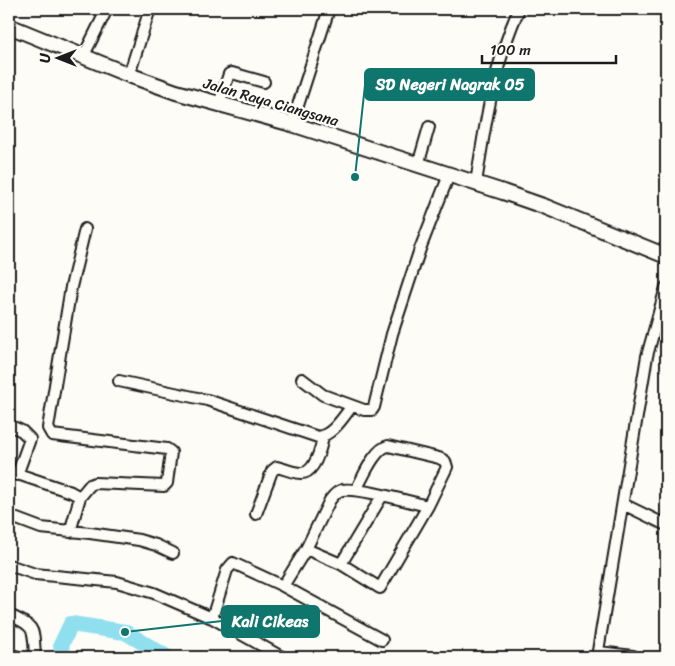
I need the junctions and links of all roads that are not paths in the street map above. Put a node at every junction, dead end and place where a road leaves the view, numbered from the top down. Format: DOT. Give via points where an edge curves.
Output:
graph roads {
  1 [pos="107,9"];
  2 [pos="328,9"];
  3 [pos="519,9"];
  4 [pos="149,12"];
  5 [pos="9,26"];
  6 [pos="83,57"];
  7 [pos="129,75"];
  8 [pos="264,82"];
  9 [pos="220,104"];
  10 [pos="292,124"];
  11 [pos="429,127"];
  12 [pos="418,165"];
  13 [pos="449,175"];
  14 [pos="476,183"];
  15 [pos="85,229"];
  16 [pos="666,255"];
  17 [pos="666,287"];
  18 [pos="302,379"];
  19 [pos="119,381"];
  20 [pos="352,406"];
  21 [pos="9,425"];
  22 [pos="323,437"];
  23 [pos="13,473"];
  24 [pos="356,490"];
  25 [pos="382,496"];
  26 [pos="80,497"];
  27 [pos="623,504"];
  28 [pos="428,506"];
  29 [pos="256,514"];
  30 [pos="9,516"];
  31 [pos="666,525"];
  32 [pos="70,532"];
  33 [pos="306,549"];
  34 [pos="173,552"];
  35 [pos="341,564"];
  36 [pos="9,565"];
  37 [pos="282,586"];
  38 [pos="9,615"];
  39 [pos="212,618"];
  40 [pos="382,640"];
  41 [pos="9,654"];
  42 [pos="598,654"];
  43 [pos="633,656"];
  44 [pos="18,657"];
  45 [pos="35,657"];
  46 [pos="282,657"];
  1 -- 6 [label="street"];
  2 -- 10 [label="street"];
  3 -- 14 [label="street" via="496,73"];
  4 -- 7 [label="street"];
  5 -- 6 [label="main road, Jalan Raya Ciangsana"];
  6 -- 7 [label="main road, Jalan Raya Ciangsana"];
  7 -- 9 [label="main road, Jalan Raya Ciangsana"];
  8 -- 9 [label="street" via="229,74"];
  9 -- 10 [label="main road, Jalan Raya Ciangsana"];
  10 -- 12 [label="main road, Jalan Raya Ciangsana"];
  11 -- 12 [label="street"];
  12 -- 13 [label="main road, Jalan Raya Ciangsana"];
  13 -- 14 [label="main road, Jalan Raya Ciangsana"];
  13 -- 20 [label="street" via="397,318 374,407 369,410"];
  14 -- 16 [label="main road, Jalan Raya Ciangsana"];
  15 -- 26 [label="street" via="71,287 49,432 171,452 164,486 95,483 90,484"];
  17 -- 27 [label="street" via="647,356"];
  18 -- 20 [label="street" via="323,396"];
  19 -- 22 [label="street" via="195,397"];
  20 -- 22 [label="street"];
  21 -- 23 [label="street" via="30,439"];
  22 -- 29 [label="street" via="318,459 306,472 301,474 277,467 272,470"];
  23 -- 26 [label="street"];
  24 -- 25 [label="street"];
  24 -- 28 [label="street" via="380,449 388,446 445,461 447,467"];
  24 -- 33 [label="street" via="341,490 330,500"];
  25 -- 28 [label="street"];
  25 -- 35 [label="street"];
  26 -- 32 [label="street"];
  27 -- 31 [label="street"];
  27 -- 42 [label="street"];
  28 -- 35 [label="street" via="380,588"];
  30 -- 32 [label="street" via="41,528"];
  32 -- 34 [label="street" via="139,540"];
  33 -- 35 [label="street"];
  33 -- 37 [label="street"];
  36 -- 39 [label="street" via="35,574 118,582 154,593"];
  37 -- 39 [label="street" via="233,563 227,570"];
  37 -- 40 [label="street"];
  38 -- 45 [label="street" via="28,624 33,631"];
  39 -- 46 [label="street"];
  41 -- 44 [label="street"];
  42 -- 43 [label="street"];
}
